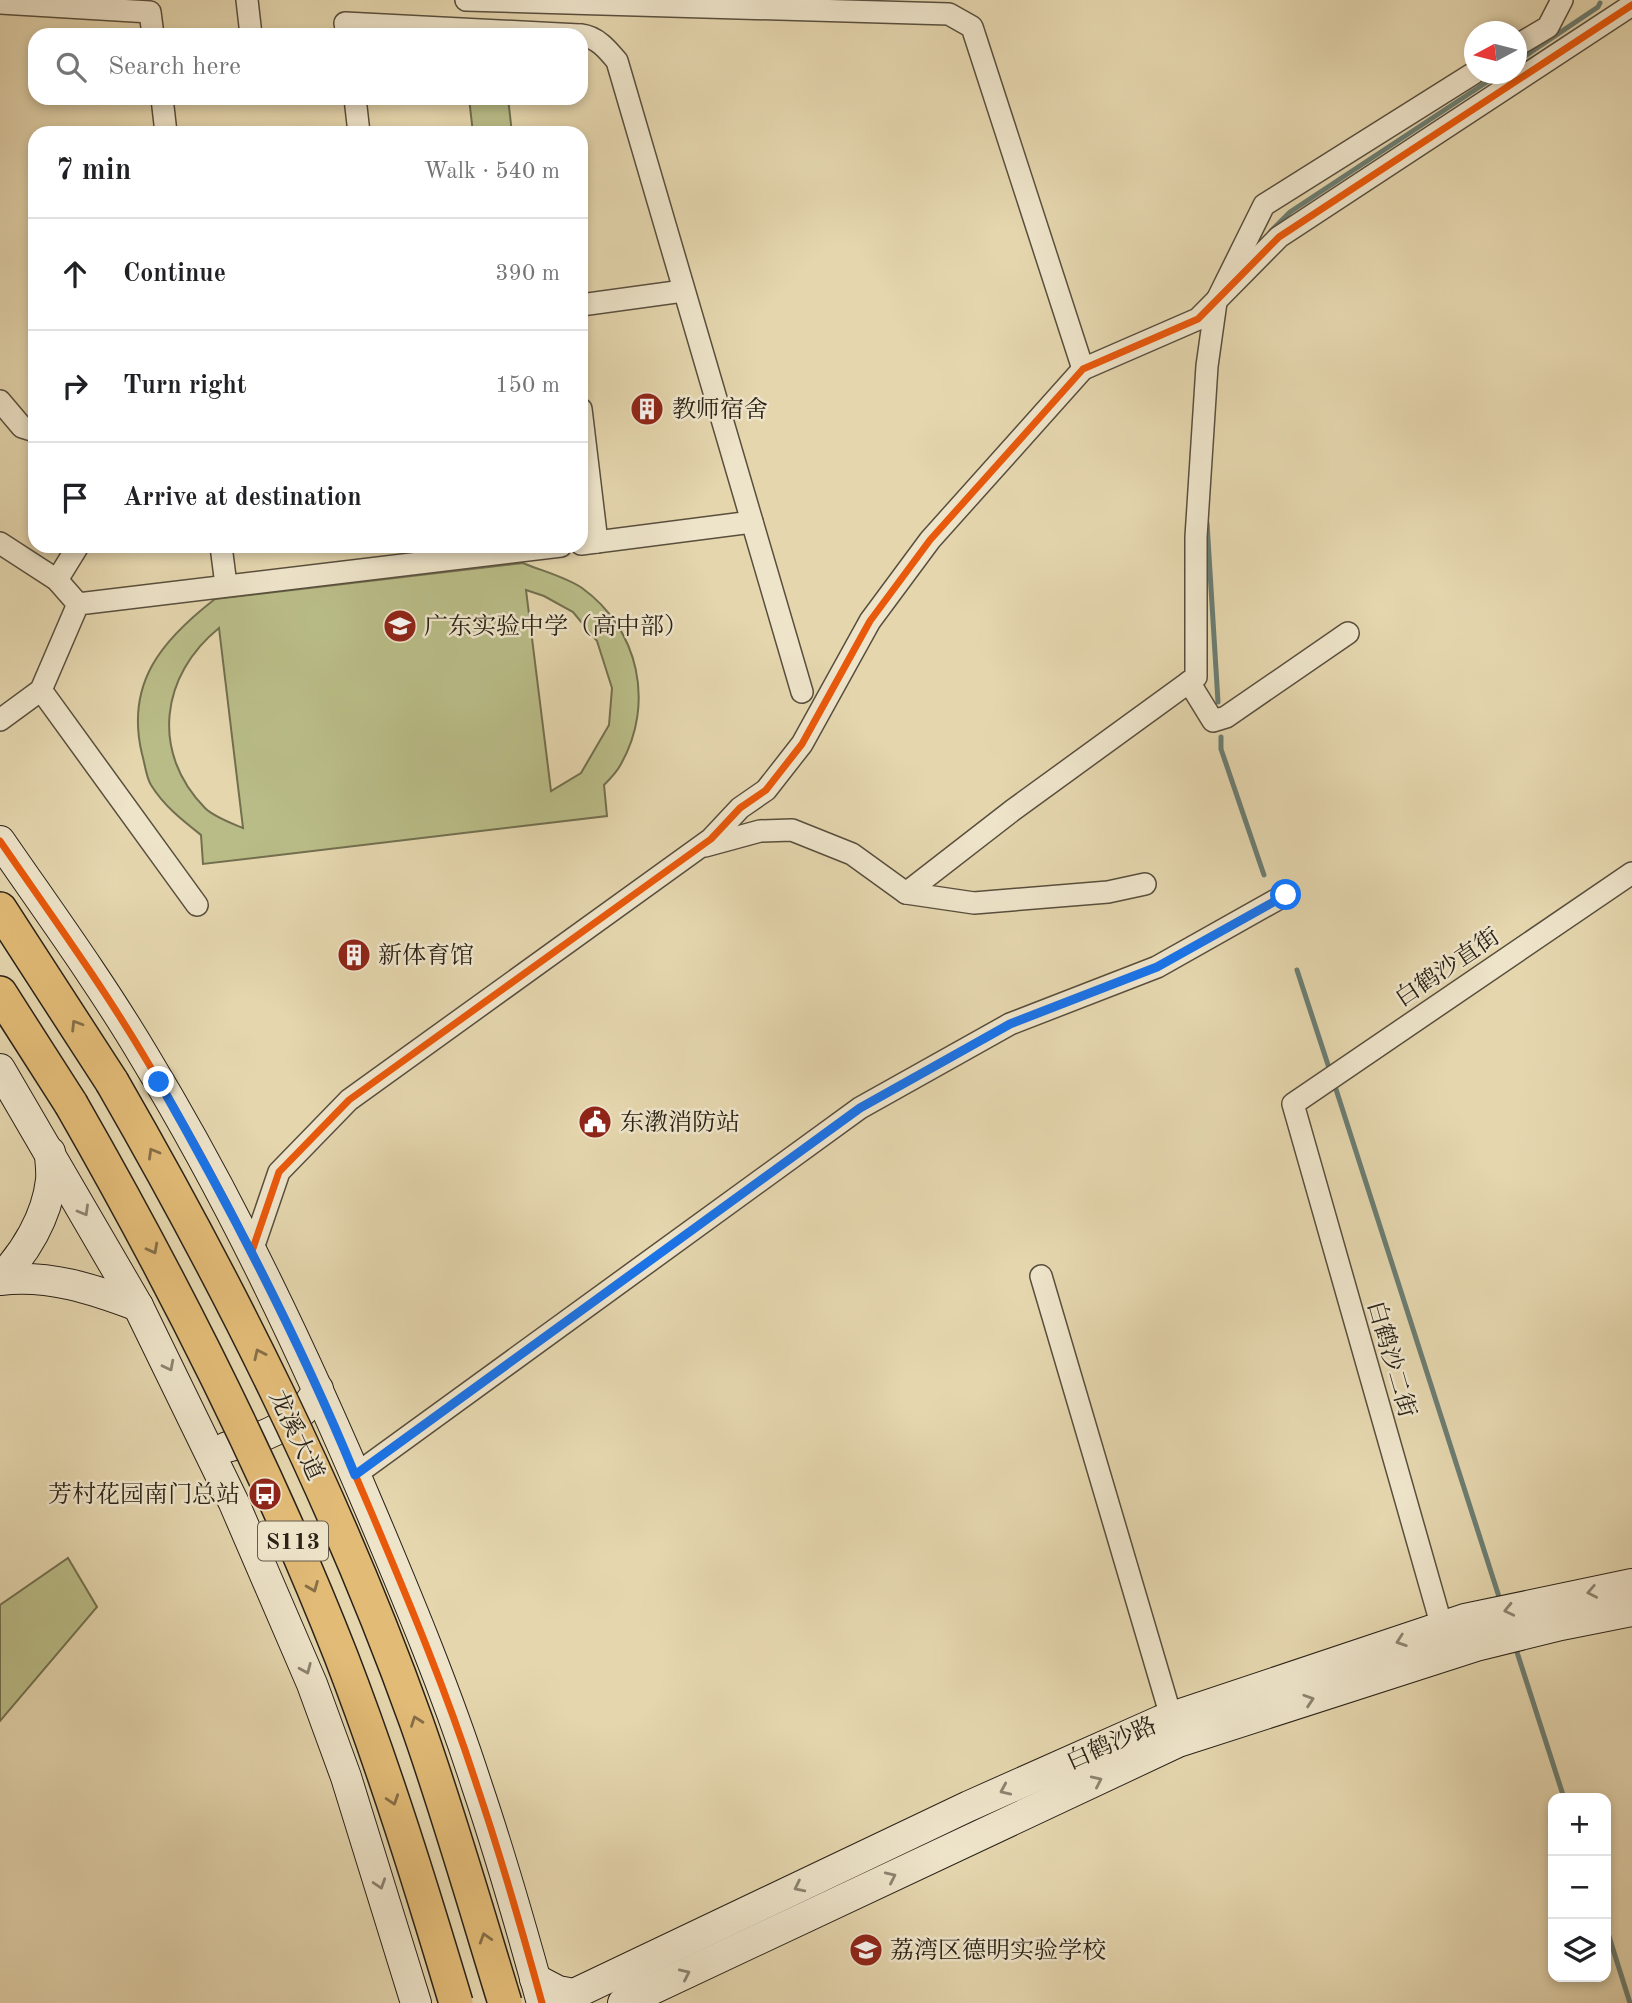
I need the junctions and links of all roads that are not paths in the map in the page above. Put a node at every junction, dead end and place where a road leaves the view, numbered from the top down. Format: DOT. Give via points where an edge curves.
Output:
graph roads {
  1 [pos="247,0"];
  2 [pos="466,0"];
  3 [pos="1562,0"];
  4 [pos="0,3"];
  5 [pos="1632,5"];
  6 [pos="152,28"];
  7 [pos="250,28"];
  8 [pos="346,28"];
  9 [pos="443,28"];
  10 [pos="588,36"];
  11 [pos="1527,40"];
  12 [pos="1464,80"];
  13 [pos="163,105"];
  14 [pos="356,105"];
  15 [pos="165,126"];
  16 [pos="358,126"];
  17 [pos="682,291"];
  18 [pos="1216,302"];
  19 [pos="588,304"];
  20 [pos="1083,369"];
  21 [pos="0,401"];
  22 [pos="28,429"];
  23 [pos="752,522"];
  24 [pos="0,543"];
  25 [pos="589,543"];
  26 [pos="74,553"];
  27 [pos="222,553"];
  28 [pos="501,553"];
  29 [pos="57,580"];
  30 [pos="226,585"];
  31 [pos="78,604"];
  32 [pos="1348,633"];
  33 [pos="1189,682"];
  34 [pos="41,690"];
  35 [pos="802,692"];
  36 [pos="0,720"];
  37 [pos="0,841"];
  38 [pos="696,848"];
  39 [pos="1632,873"];
  40 [pos="1145,884"];
  41 [pos="906,893"];
  42 [pos="1286,895"];
  43 [pos="197,905"];
  44 [pos="0,909"];
  45 [pos="0,993"];
  46 [pos="0,1069"];
  47 [pos="1293,1104"];
  48 [pos="50,1152"];
  49 [pos="252,1251"];
  50 [pos="1041,1276"];
  51 [pos="0,1280"];
  52 [pos="138,1306"];
  53 [pos="318,1389"];
  54 [pos="209,1450"];
  55 [pos="355,1475"];
  56 [pos="1632,1584"];
  57 [pos="1632,1611"];
  58 [pos="1557,1612"];
  59 [pos="1461,1631"];
  60 [pos="1175,1730"];
  61 [pos="620,1989"];
  62 [pos="539,1991"];
  63 [pos="416,2003"];
  64 [pos="456,2003"];
  65 [pos="505,2003"];
  66 [pos="587,2003"];
  1 -- 7 [label="street"];
  2 -- 20 [label="street" via="949,13 972,27"];
  3 -- 11 [label="street" via="1548,27"];
  4 -- 6 [label="street" via="150,12"];
  5 -- 18 [label="street" via="1279,237"];
  8 -- 9 [label="street" via="345,23"];
  10 -- 17 [label="street" via="617,61"];
  12 -- 18 [label="street" via="1264,205"];
  13 -- 15 [label="street"];
  14 -- 16 [label="street"];
  17 -- 19 [label="street"];
  17 -- 23 [label="street"];
  18 -- 20 [label="street" via="1198,319"];
  18 -- 33 [label="street" via="1207,366 1196,537 1196,677"];
  20 -- 38 [label="street" via="930,540 870,621 802,744 766,790"];
  21 -- 22 [label="street"];
  23 -- 25 [label="street"];
  23 -- 35 [label="street"];
  24 -- 29 [label="street"];
  26 -- 29 [label="street"];
  27 -- 30 [label="street"];
  28 -- 30 [label="street"];
  29 -- 31 [label="street"];
  30 -- 31 [label="street"];
  31 -- 34 [label="street"];
  32 -- 33 [label="street" via="1226,717 1213,721"];
  33 -- 41 [label="street"];
  34 -- 36 [label="street"];
  34 -- 43 [label="street"];
  37 -- 49 [label="street" via="144,1056"];
  38 -- 41 [label="street" via="760,831 792,830 852,854"];
  38 -- 49 [label="street" via="349,1100 279,1172"];
  39 -- 47 [label="street, 白鹤沙直街"];
  40 -- 41 [label="street" via="1108,892 974,903"];
  42 -- 55 [label="street" via="1157,967 1010,1024 860,1108"];
  65 -- 44 [label="main road, 龙溪大道 / S113, one-way, bridge" via="416,1721 342,1535 255,1345 112,1082"];
  45 -- 64 [label="main road, 龙溪大道 / S113, one-way, bridge" via="71,1104 150,1243 258,1461 341,1656 382,1767"];
  46 -- 48 [label="street"];
  47 -- 59 [label="street, 白鹤沙二街"];
  48 -- 51 [label="street" via="52,1178 40,1222"];
  48 -- 52 [label="street, one-way"];
  49 -- 53 [label="street"];
  50 -- 60 [label="street"];
  51 -- 52 [label="street" via="54,1281"];
  52 -- 54 [label="street, one-way"];
  53 -- 54 [label="street" via="308,1408 290,1422 235,1446"];
  53 -- 55 [label="street"];
  54 -- 63 [label="street, one-way" via="312,1684"];
  55 -- 62 [label="street" via="452,1712"];
  56 -- 58 [label="street, 白鹤沙路, one-way"];
  57 -- 58 [label="street, 白鹤沙路"];
  58 -- 59 [label="street, 白鹤沙路"];
  59 -- 60 [label="street, 白鹤沙路"];
  60 -- 61 [label="street, 白鹤沙路" via="969,1806"];
  61 -- 62 [label="street" via="573,1994"];
  61 -- 66 [label="street"];
}
